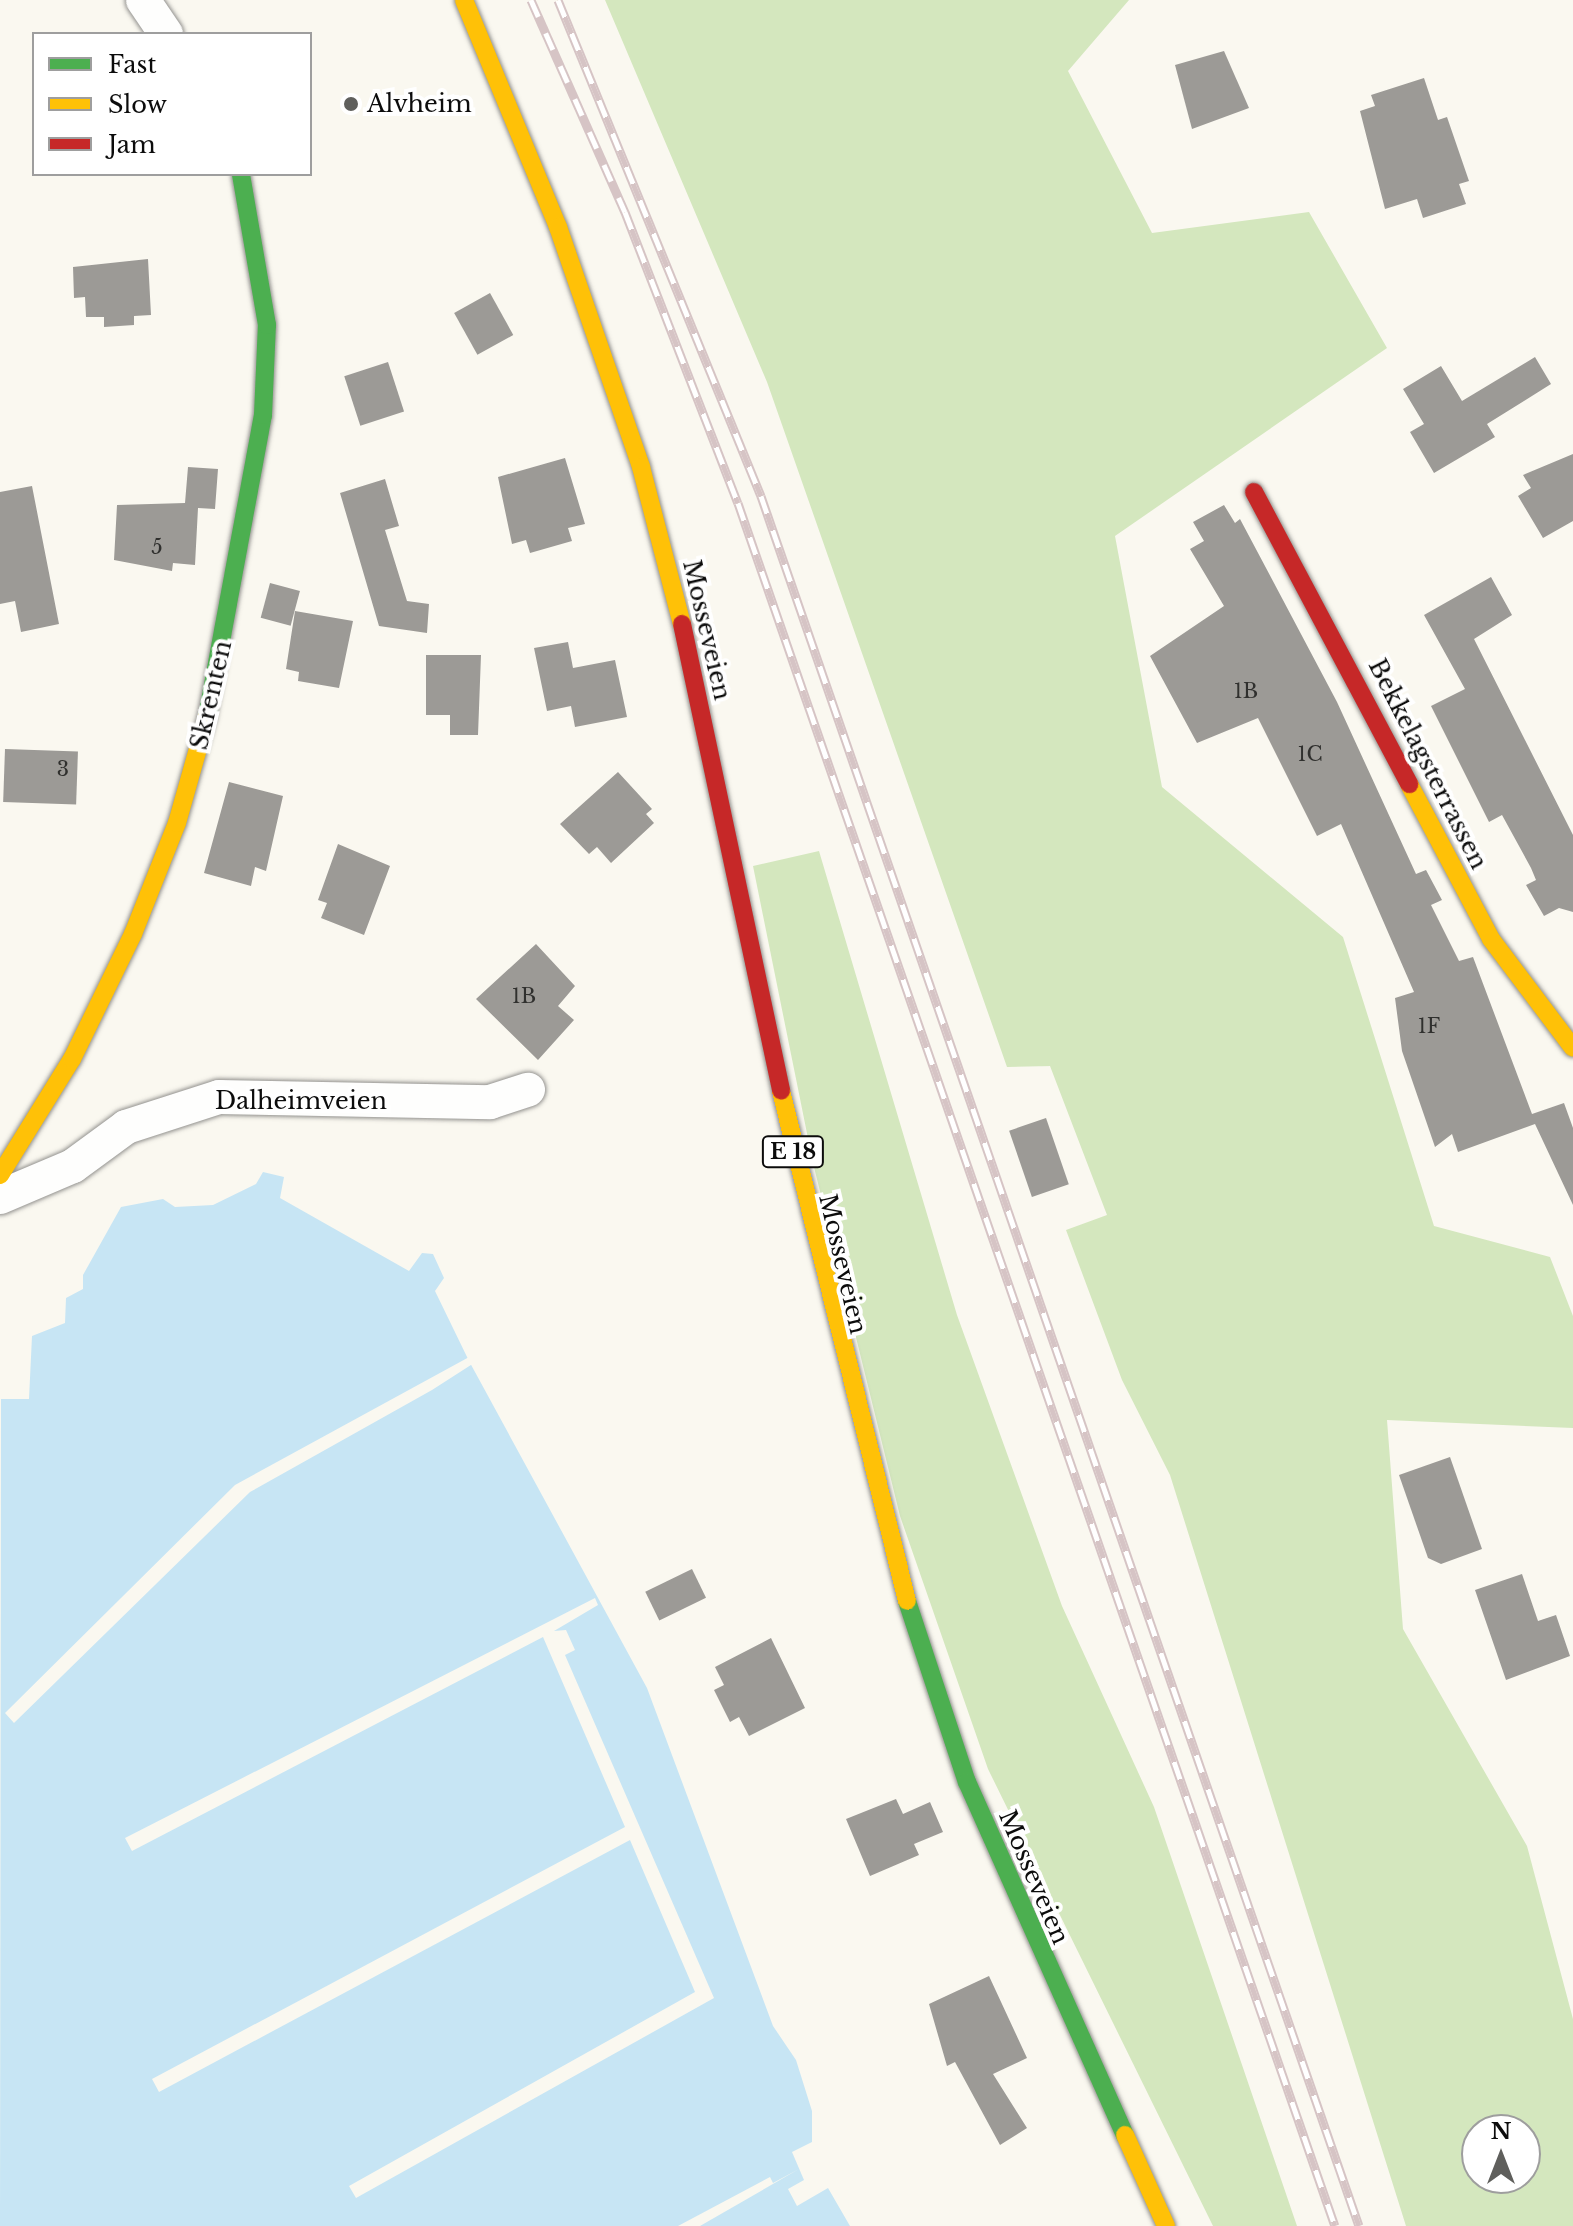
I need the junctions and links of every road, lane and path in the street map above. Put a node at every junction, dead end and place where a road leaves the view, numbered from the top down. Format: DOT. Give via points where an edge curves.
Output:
graph roads {
  1 [pos="143,0"];
  2 [pos="442,0"];
  3 [pos="464,0"];
  4 [pos="165,32"];
  5 [pos="485,58"];
  6 [pos="241,176"];
  7 [pos="1254,492"];
  8 [pos="1573,1048"];
  9 [pos="528,1090"];
  10 [pos="0,1175"];
  11 [pos="0,1197"];
  12 [pos="1166,2226"];
  1 -- 4 [label="street"];
  2 -- 5 [label="main road, Mosseveien / E 18"];
  3 -- 5 [label="main road, Mosseveien / E 18"];
  5 -- 12 [label="main road, Mosseveien / E 18" via="558,227 645,482 693,668 810,1232 912,1621 978,1808"];
  6 -- 10 [label="main road, Skrenten" via="267,325 263,415 219,676 177,823 133,934 93,1020"];
  7 -- 8 [label="main road, Bekkelagsterrassen" via="1491,939"];
  9 -- 11 [label="street, Dalheimveien" via="490,1102 219,1097 126,1127 53,1177"];
}
